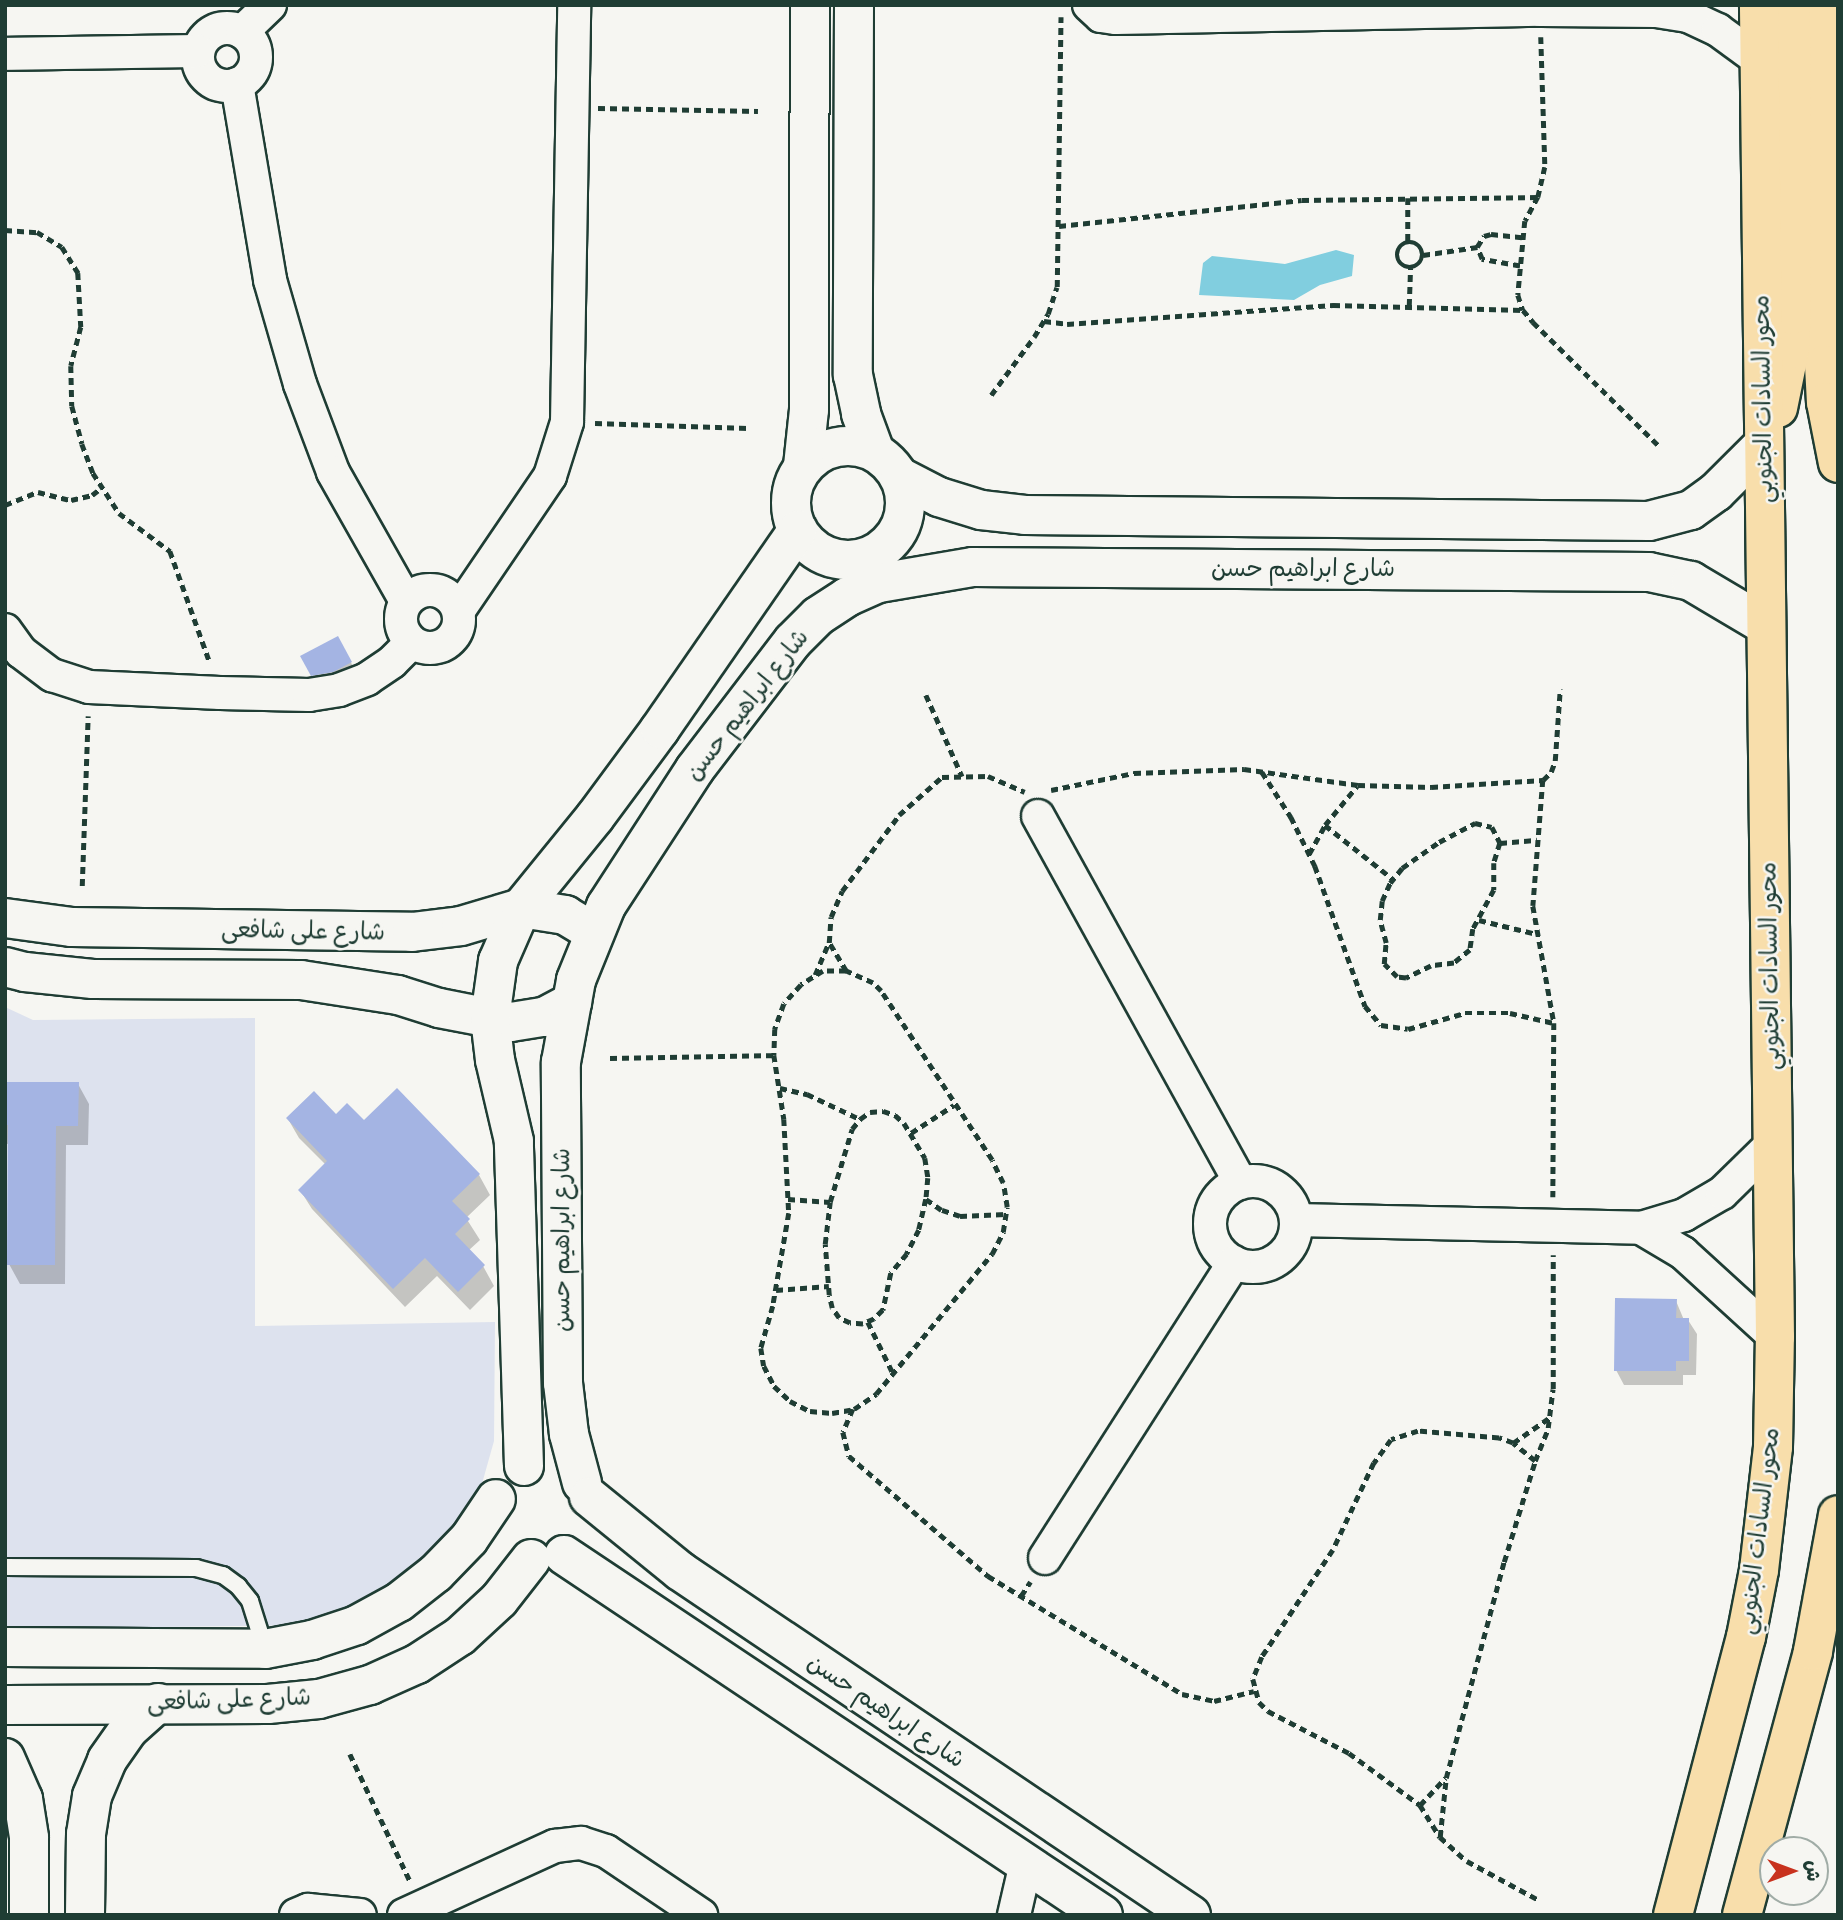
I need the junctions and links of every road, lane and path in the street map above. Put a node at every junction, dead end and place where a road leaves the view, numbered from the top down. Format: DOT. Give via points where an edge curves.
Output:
graph roads {
  1 [pos="270,5"];
  2 [pos="575,5"];
  3 [pos="810,5"];
  4 [pos="854,5"];
  5 [pos="1061,5"];
  6 [pos="1089,5"];
  7 [pos="1759,5"];
  8 [pos="1791,5"];
  9 [pos="1823,5"];
  10 [pos="1540,7"];
  11 [pos="1135,12"];
  12 [pos="242,32"];
  13 [pos="198,51"];
  14 [pos="5,54"];
  15 [pos="1759,60"];
  16 [pos="237,84"];
  17 [pos="573,107"];
  18 [pos="758,111"];
  19 [pos="1538,197"];
  20 [pos="1408,198"];
  21 [pos="1059,226"];
  22 [pos="5,230"];
  23 [pos="1522,237"];
  24 [pos="1408,242"];
  25 [pos="1477,247"];
  26 [pos="1423,255"];
  27 [pos="1520,266"];
  28 [pos="1410,268"];
  29 [pos="1409,306"];
  30 [pos="1523,310"];
  31 [pos="1044,321"];
  32 [pos="991,395"];
  33 [pos="566,422"];
  34 [pos="748,428"];
  35 [pos="1763,446"];
  36 [pos="1660,447"];
  37 [pos="1838,463"];
  38 [pos="887,464"];
  39 [pos="803,466"];
  40 [pos="102,488"];
  41 [pos="5,505"];
  42 [pos="797,530"];
  43 [pos="875,569"];
  44 [pos="406,601"];
  45 [pos="458,610"];
  46 [pos="1765,625"];
  47 [pos="5,630"];
  48 [pos="412,642"];
  49 [pos="89,687"];
  50 [pos="1560,689"];
  51 [pos="220,693"];
  52 [pos="926,695"];
  53 [pos="1261,771"];
  54 [pos="962,776"];
  55 [pos="1543,780"];
  56 [pos="1358,785"];
  57 [pos="1034,805"];
  58 [pos="1325,825"];
  59 [pos="1537,839"];
  60 [pos="1500,843"];
  61 [pos="1309,854"];
  62 [pos="1393,879"];
  63 [pos="82,886"];
  64 [pos="521,908"];
  65 [pos="5,918"];
  66 [pos="1479,920"];
  67 [pos="593,932"];
  68 [pos="1537,933"];
  69 [pos="829,943"];
  70 [pos="5,967"];
  71 [pos="846,971"];
  72 [pos="814,977"];
  73 [pos="572,1002"];
  74 [pos="491,1018"];
  75 [pos="1554,1023"];
  76 [pos="774,1055"];
  77 [pos="610,1058"];
  78 [pos="779,1088"];
  79 [pos="954,1105"];
  80 [pos="860,1119"];
  81 [pos="911,1133"];
  82 [pos="1772,1144"];
  83 [pos="1241,1183"];
  84 [pos="788,1199"];
  85 [pos="926,1199"];
  86 [pos="830,1202"];
  87 [pos="1006,1214"];
  88 [pos="1296,1220"];
  89 [pos="1553,1226"];
  90 [pos="1641,1228"];
  91 [pos="1234,1262"];
  92 [pos="830,1286"];
  93 [pos="776,1290"];
  94 [pos="868,1322"];
  95 [pos="1775,1337"];
  96 [pos="893,1373"];
  97 [pos="854,1409"];
  98 [pos="1549,1418"];
  99 [pos="1513,1443"];
  100 [pos="1535,1461"];
  101 [pos="524,1466"];
  102 [pos="586,1490"];
  103 [pos="496,1499"];
  104 [pos="1838,1515"];
  105 [pos="548,1557"];
  106 [pos="1045,1558"];
  107 [pos="5,1567"];
  108 [pos="5,1647"];
  109 [pos="265,1649"];
  110 [pos="1255,1691"];
  111 [pos="158,1703"];
  112 [pos="5,1705"];
  113 [pos="351,1754"];
  114 [pos="5,1759"];
  115 [pos="1446,1777"];
  116 [pos="1420,1805"];
  117 [pos="1051,1822"];
  118 [pos="1440,1837"];
  119 [pos="1026,1863"];
  120 [pos="1537,1899"];
  121 [pos="1747,1910"];
  122 [pos="413,1911"];
  123 [pos="29,1915"];
  124 [pos="85,1915"];
  125 [pos="296,1915"];
  126 [pos="360,1915"];
  127 [pos="701,1915"];
  128 [pos="1014,1915"];
  129 [pos="1103,1915"];
  130 [pos="1191,1915"];
  131 [pos="1673,1915"];
  1 -- 12 [label="street"];
  2 -- 17 [label="street"];
  3 -- 39 [label="street" via="809,410"];
  4 -- 38 [label="street" via="853,375 861,414"];
  5 -- 21 [label="path"];
  6 -- 11 [label="street" via="1101,16"];
  7 -- 15 [label="main road, محور السادات الجنوبي"];
  8 -- 35 [label="main road" via="1790,349 1776,415"];
  9 -- 37 [label="main road" via="1824,365"];
  10 -- 11 [label="street"];
  10 -- 15 [label="street" via="1688,16 1718,30"];
  10 -- 19 [label="path" via="1545,167"];
  12 -- 13 [label="street" via="221,28 210,33"];
  12 -- 16 [label="street" via="250,40 256,60 246,79"];
  13 -- 14 [label="street"];
  13 -- 16 [label="street" via="198,62 208,79"];
  15 -- 35 [label="main road, محور السادات الجنوبي"];
  16 -- 44 [label="street" via="270,280 300,384 333,472"];
  17 -- 18 [label="path"];
  17 -- 33 [label="street"];
  19 -- 20 [label="path"];
  19 -- 23 [label="path"];
  20 -- 21 [label="path" via="1302,200"];
  20 -- 24 [label="path"];
  21 -- 31 [label="path" via="1057,287"];
  22 -- 40 [label="path" via="37,232 62,247 78,273 81,327 71,366 72,406 82,444"];
  23 -- 25 [label="path" via="1491,234"];
  23 -- 27 [label="path"];
  24 -- 26 [label="path" via="1418,245"];
  24 -- 28 [label="path" via="1398,256 1399,262"];
  25 -- 26 [label="path"];
  25 -- 27 [label="path" via="1482,259"];
  26 -- 28 [label="path" via="1419,264"];
  27 -- 30 [label="path" via="1518,296"];
  28 -- 29 [label="path"];
  29 -- 30 [label="path"];
  29 -- 31 [label="path" via="1333,305 1067,324"];
  30 -- 36 [label="path"];
  31 -- 32 [label="path"];
  33 -- 34 [label="path"];
  33 -- 45 [label="street" via="550,476"];
  35 -- 38 [label="street, شارع ابراهيم حسن" via="1691,510 1649,521 1025,515 981,510 939,497"];
  35 -- 46 [label="main road, محور السادات الجنوبي"];
  38 -- 39 [label="street" via="856,446 837,446 818,453"];
  38 -- 43 [label="street" via="905,495 905,514"];
  39 -- 42 [label="street" via="791,498"];
  40 -- 41 [label="path" via="71,500 38,492"];
  40 -- 51 [label="path" via="119,513 170,551"];
  42 -- 43 [label="street" via="808,544 830,557"];
  42 -- 64 [label="street, شارع ابراهيم حسن" via="660,729"];
  43 -- 46 [label="street, شارع ابراهيم حسن" via="1649,572 1691,581"];
  43 -- 67 [label="street, شارع ابراهيم حسن" via="793,640 695,769"];
  44 -- 45 [label="street" via="414,594 436,589 454,601"];
  44 -- 48 [label="street" via="402,627"];
  45 -- 48 [label="street" via="455,634 447,643 435,648"];
  46 -- 82 [label="main road, محور السادات الجنوبي"];
  47 -- 49 [label="street" via="21,652 52,675"];
  48 -- 51 [label="street" via="392,662 339,690 309,695"];
  49 -- 51 [label="street"];
  49 -- 63 [label="path"];
  50 -- 55 [label="path" via="1555,761"];
  52 -- 54 [label="path"];
  53 -- 56 [label="path"];
  53 -- 57 [label="path" via="1134,773"];
  53 -- 61 [label="path"];
  54 -- 57 [label="path" via="988,776"];
  54 -- 69 [label="path" via="942,777 899,815 842,891 831,918"];
  55 -- 56 [label="path" via="1431,788"];
  55 -- 59 [label="path"];
  56 -- 58 [label="path"];
  57 -- 83 [label="street"];
  58 -- 61 [label="path"];
  58 -- 62 [label="path"];
  59 -- 60 [label="path"];
  59 -- 68 [label="path" via="1533,906"];
  60 -- 62 [label="path" via="1492,827 1475,823 1439,842"];
  60 -- 66 [label="path" via="1494,890"];
  61 -- 75 [label="path" via="1365,1006 1381,1025 1408,1029 1476,1013 1510,1013"];
  62 -- 66 [label="path" via="1382,901 1380,920 1386,943 1384,964 1397,977 1406,978 1463,957 1470,950"];
  64 -- 65 [label="street, شارع على شافعى" via="461,926 412,932 72,927"];
  64 -- 67 [label="street, شارع على شافعى" via="550,910"];
  64 -- 74 [label="street, شارع ابراهيم حسن" via="498,961"];
  66 -- 68 [label="path"];
  67 -- 73 [label="street, شارع ابراهيم حسن"];
  68 -- 75 [label="path"];
  69 -- 71 [label="path"];
  69 -- 72 [label="path"];
  70 -- 74 [label="street, شارع على شافعى" via="93,979 301,980 398,995"];
  71 -- 72 [label="path" via="823,971"];
  71 -- 79 [label="path" via="873,983 881,992"];
  72 -- 76 [label="path" via="785,1004 775,1029"];
  73 -- 74 [label="street, شارع على شافعى" via="529,1021"];
  73 -- 102 [label="street, شارع ابراهيم حسن" via="561,1062 563,1383 569,1434"];
  74 -- 101 [label="street, شارع ابراهيم حسن" via="495,1060 514,1142"];
  75 -- 89 [label="path"];
  76 -- 77 [label="path"];
  76 -- 78 [label="path"];
  78 -- 80 [label="path" via="807,1094"];
  78 -- 84 [label="path"];
  79 -- 81 [label="path"];
  79 -- 87 [label="path" via="1003,1183"];
  80 -- 81 [label="path" via="883,1111 895,1115"];
  80 -- 86 [label="path" via="852,1129"];
  81 -- 85 [label="path" via="925,1158"];
  82 -- 90 [label="street" via="1722,1193 1684,1215"];
  82 -- 95 [label="main road, محور السادات الجنوبي"];
  83 -- 88 [label="street" via="1253,1181 1277,1188 1293,1207"];
  83 -- 91 [label="street" via="1218,1200 1210,1228 1223,1254"];
  84 -- 86 [label="path"];
  84 -- 93 [label="path"];
  85 -- 87 [label="path" via="961,1216"];
  85 -- 94 [label="path" via="919,1230 891,1273 883,1310"];
  86 -- 92 [label="path" via="825,1244"];
  87 -- 96 [label="path" via="992,1254"];
  88 -- 89 [label="street"];
  88 -- 91 [label="street" via="1295,1235 1278,1259 1256,1266"];
  89 -- 90 [label="street"];
  89 -- 98 [label="path"];
  90 -- 95 [label="street" via="1683,1253"];
  91 -- 106 [label="street"];
  92 -- 93 [label="path"];
  92 -- 94 [label="path" via="832,1308 839,1318"];
  93 -- 97 [label="path" via="761,1348 774,1386 810,1411"];
  94 -- 96 [label="path"];
  95 -- 131 [label="main road, محور السادات الجنوبي" via="1773,1447 1759,1570 1733,1689"];
  96 -- 97 [label="path" via="876,1394"];
  97 -- 110 [label="path" via="844,1432 849,1456 988,1576 1182,1695 1214,1701"];
  98 -- 99 [label="path"];
  98 -- 100 [label="path"];
  99 -- 100 [label="path"];
  99 -- 110 [label="path" via="1418,1431 1391,1440 1374,1463 1333,1550 1256,1667"];
  100 -- 115 [label="path"];
  101 -- 102 [label="street" via="556,1464 571,1471"];
  101 -- 103 [label="street" via="501,1485"];
  102 -- 105 [label="street" via="591,1513 588,1530 578,1545"];
  102 -- 117 [label="street, شارع ابراهيم حسن" via="680,1571"];
  103 -- 105 [label="street" via="501,1537 513,1551"];
  103 -- 109 [label="street, شارع على شافعى" via="461,1548 399,1602 357,1625"];
  104 -- 121 [label="main road" via="1813,1651"];
  105 -- 111 [label="street, شارع على شافعى" via="460,1636 417,1664 370,1685 319,1699"];
  105 -- 119 [label="street, شارع ابراهيم حسن"];
  107 -- 109 [label="lane" via="196,1568 223,1575 250,1601"];
  108 -- 109 [label="street, شارع على شافعى"];
  110 -- 116 [label="path" via="1268,1711 1349,1753"];
  111 -- 112 [label="street, شارع على شافعى"];
  111 -- 124 [label="street" via="107,1760 92,1796 86,1833"];
  113 -- 122 [label="path"];
  114 -- 123 [label="street" via="23,1799 29,1838"];
  115 -- 116 [label="path"];
  115 -- 118 [label="path"];
  116 -- 118 [label="path"];
  117 -- 119 [label="street"];
  117 -- 130 [label="street, شارع ابراهيم حسن"];
  118 -- 120 [label="path" via="1467,1861"];
  119 -- 128 [label="street"];
  119 -- 129 [label="street, شارع ابراهيم حسن"];
  122 -- 127 [label="street" via="555,1846 581,1843 606,1851"];
  125 -- 126 [label="street" via="308,1910"];
}
